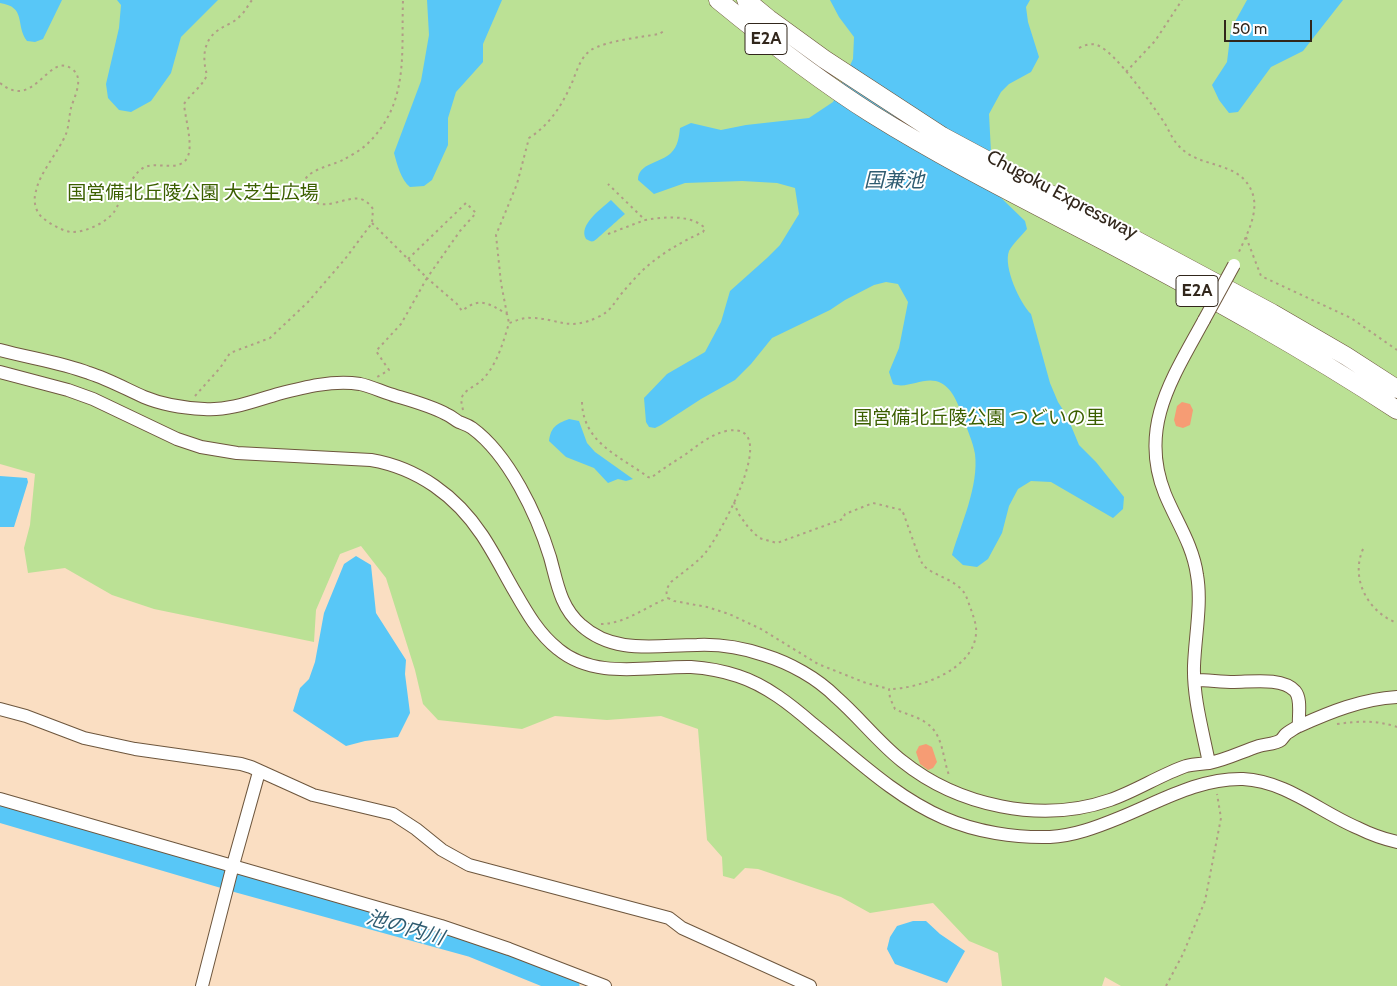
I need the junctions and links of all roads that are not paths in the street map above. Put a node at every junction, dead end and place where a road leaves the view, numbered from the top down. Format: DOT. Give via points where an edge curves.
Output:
graph roads {
  1 [pos="718,0"];
  2 [pos="746,0"];
  3 [pos="994,174"];
  4 [pos="1234,265"];
  5 [pos="0,350"];
  6 [pos="0,372"];
  7 [pos="1397,389"];
  8 [pos="1397,410"];
  9 [pos="1195,680"];
  10 [pos="1397,697"];
  11 [pos="0,709"];
  12 [pos="1299,726"];
  13 [pos="1209,763"];
  14 [pos="259,772"];
  15 [pos="0,798"];
  16 [pos="1397,842"];
  17 [pos="233,864"];
  18 [pos="202,986"];
  19 [pos="605,986"];
  20 [pos="810,986"];
  1 -- 3 [label="highway, Chugoku Expressway / E2A" via="816,76 871,113 936,152"];
  2 -- 3 [label="highway, Chugoku Expressway / E2A" via="824,59"];
  3 -- 7 [label="highway, Chugoku Expressway / E2A" via="1140,241 1272,313"];
  3 -- 8 [label="highway, Chugoku Expressway / E2A" via="1256,323"];
  4 -- 9 [label="street, bridge" via="1169,386 1156,429 1158,474 1191,548 1198,577"];
  5 -- 13 [label="street" via="86,372 147,398 185,408 232,408 321,384 365,385 446,414 470,426 491,446 520,486 545,542 562,599 580,625 600,639 624,646 719,646 747,650 781,661 835,695 900,760 957,794 1001,807 1079,808 1114,799 1184,767"];
  6 -- 16 [label="street" via="85,396 176,439 201,447 237,453 371,460 390,463 410,472 441,490 461,509 482,535 529,616 560,651 586,664 610,669 692,667 742,677 774,693 881,779 945,819 981,830 1052,837 1092,828 1192,787 1218,780 1244,779 1283,789 1356,828"];
  9 -- 12 [label="street" via="1263,681 1289,687 1299,698"];
  9 -- 13 [label="street"];
  10 -- 12 [label="street" via="1352,705"];
  11 -- 14 [label="street" via="84,738 135,749 241,764"];
  12 -- 13 [label="street" via="1280,741"];
  14 -- 17 [label="street"];
  14 -- 20 [label="street" via="313,795 393,814 442,850 469,865 669,918 682,928"];
  15 -- 17 [label="street"];
  17 -- 18 [label="street"];
  17 -- 19 [label="street" via="442,926"];
}
